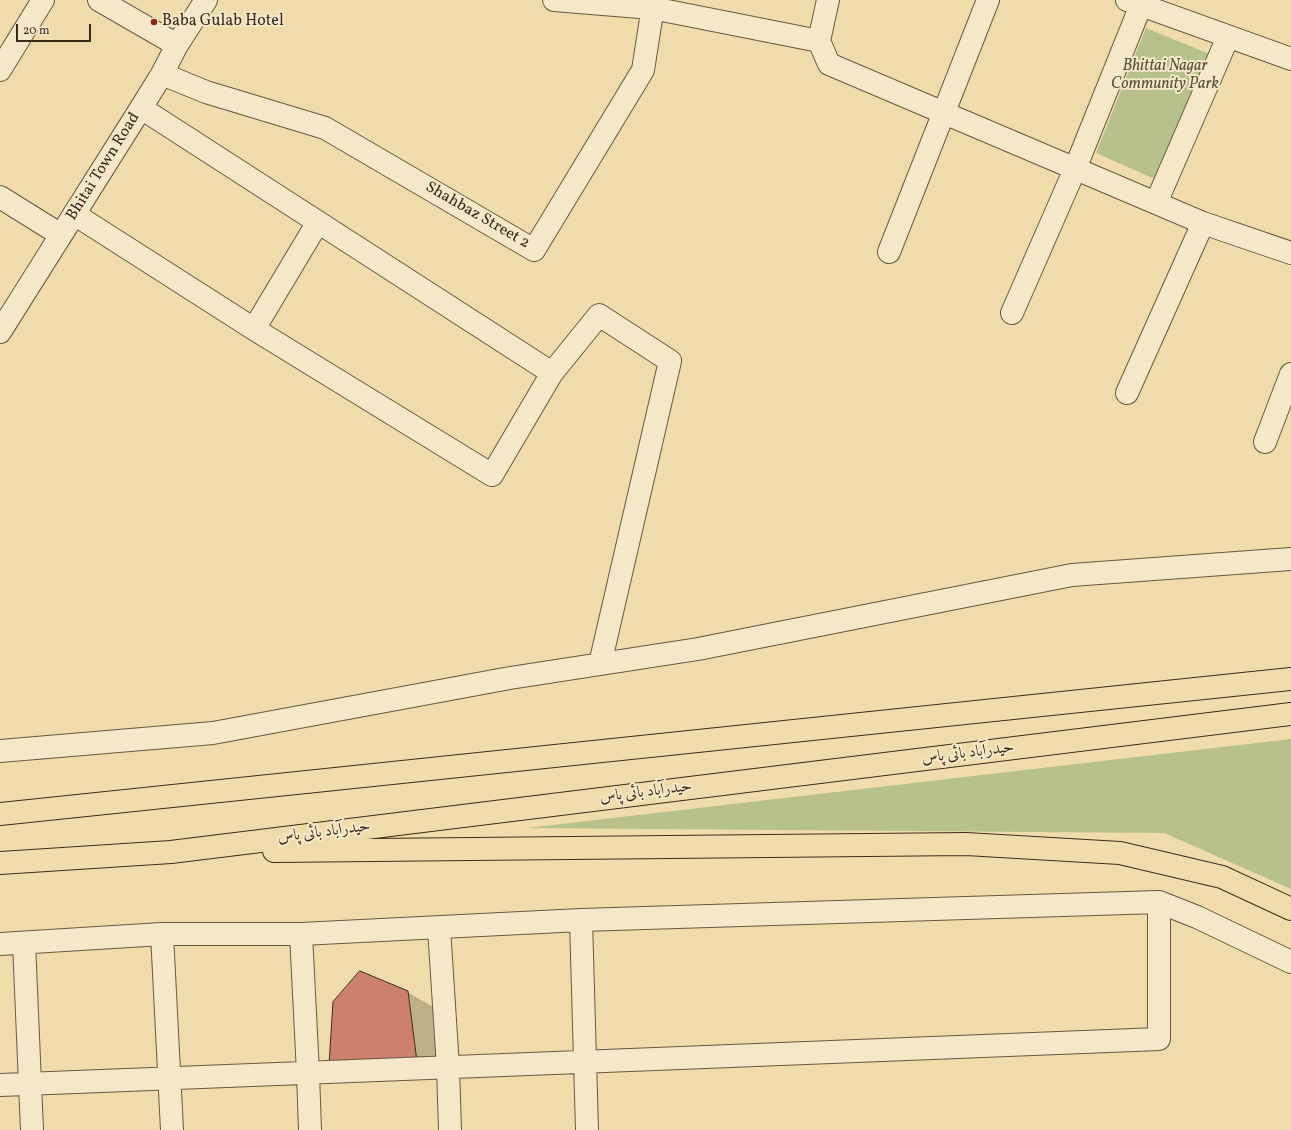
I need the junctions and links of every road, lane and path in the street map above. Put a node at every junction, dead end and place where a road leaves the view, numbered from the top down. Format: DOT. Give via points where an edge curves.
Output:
graph roads {
  1 [pos="43,0"];
  2 [pos="99,0"];
  3 [pos="206,0"];
  4 [pos="554,0"];
  5 [pos="828,0"];
  6 [pos="988,0"];
  7 [pos="1136,2"];
  8 [pos="653,4"];
  9 [pos="1228,37"];
  10 [pos="819,41"];
  11 [pos="177,46"];
  12 [pos="1290,56"];
  13 [pos="0,70"];
  14 [pos="162,74"];
  15 [pos="141,108"];
  16 [pos="944,113"];
  17 [pos="1075,169"];
  18 [pos="0,197"];
  19 [pos="1156,203"];
  20 [pos="74,214"];
  21 [pos="318,222"];
  22 [pos="1203,223"];
  23 [pos="61,235"];
  24 [pos="890,252"];
  25 [pos="1291,253"];
  26 [pos="1012,313"];
  27 [pos="254,329"];
  28 [pos="0,332"];
  29 [pos="552,373"];
  30 [pos="1291,374"];
  31 [pos="1127,393"];
  32 [pos="1264,442"];
  33 [pos="1291,559"];
  34 [pos="600,664"];
  35 [pos="1291,679"];
  36 [pos="1291,714"];
  37 [pos="0,751"];
  38 [pos="0,814"];
  39 [pos="171,852"];
  40 [pos="0,864"];
  41 [pos="1159,902"];
  42 [pos="1291,909"];
  43 [pos="581,920"];
  44 [pos="439,928"];
  45 [pos="162,934"];
  46 [pos="301,934"];
  47 [pos="24,943"];
  48 [pos="0,944"];
  49 [pos="1291,962"];
  50 [pos="586,1062"];
  51 [pos="448,1067"];
  52 [pos="308,1073"];
  53 [pos="170,1078"];
  54 [pos="31,1084"];
  55 [pos="0,1085"];
  56 [pos="32,1130"];
  57 [pos="172,1130"];
  58 [pos="310,1130"];
  59 [pos="450,1130"];
  60 [pos="587,1130"];
  1 -- 13 [label="street"];
  2 -- 11 [label="street"];
  3 -- 11 [label="street, Bhitai Town Road"];
  4 -- 8 [label="street"];
  5 -- 10 [label="street"];
  6 -- 16 [label="street"];
  7 -- 9 [label="street"];
  7 -- 17 [label="street"];
  8 -- 10 [label="street"];
  8 -- 14 [label="street, Shahbaz Street 2" via="643,70 534,250 325,128 206,92"];
  9 -- 12 [label="street"];
  9 -- 19 [label="street"];
  10 -- 16 [label="street" via="829,64"];
  11 -- 14 [label="street, Bhitai Town Road"];
  14 -- 15 [label="street, Bhitai Town Road"];
  15 -- 20 [label="street, Bhitai Town Road"];
  15 -- 21 [label="street"];
  16 -- 17 [label="street"];
  16 -- 24 [label="street"];
  17 -- 19 [label="street"];
  17 -- 26 [label="street"];
  18 -- 23 [label="street"];
  19 -- 22 [label="street"];
  20 -- 23 [label="street, Bhitai Town Road"];
  20 -- 27 [label="street"];
  21 -- 27 [label="street"];
  21 -- 29 [label="street"];
  22 -- 25 [label="street"];
  22 -- 31 [label="street"];
  23 -- 28 [label="street, Bhitai Town Road"];
  27 -- 29 [label="street" via="492,475"];
  29 -- 34 [label="street" via="599,315 670,361"];
  30 -- 32 [label="street"];
  33 -- 34 [label="street" via="1072,575 698,649"];
  34 -- 37 [label="street" via="510,678 213,733"];
  35 -- 38 [label="highway"];
  36 -- 39 [label="highway, حیدرآباد بائی پاس"];
  39 -- 40 [label="highway, حیدرآباد بائی پاس"];
  39 -- 42 [label="highway" via="966,844 1120,853 1222,878"];
  41 -- 43 [label="street"];
  41 -- 49 [label="street" via="1197,917"];
  41 -- 50 [label="street" via="1159,1039"];
  43 -- 44 [label="street"];
  43 -- 50 [label="street"];
  44 -- 46 [label="street"];
  44 -- 51 [label="street"];
  45 -- 46 [label="street"];
  45 -- 47 [label="street"];
  45 -- 53 [label="street"];
  46 -- 52 [label="street"];
  47 -- 48 [label="street"];
  47 -- 54 [label="street"];
  50 -- 51 [label="street"];
  50 -- 60 [label="street"];
  51 -- 52 [label="street"];
  51 -- 59 [label="street"];
  52 -- 53 [label="street"];
  52 -- 58 [label="street"];
  53 -- 54 [label="street"];
  53 -- 57 [label="street"];
  54 -- 55 [label="street"];
  54 -- 56 [label="street"];
}
